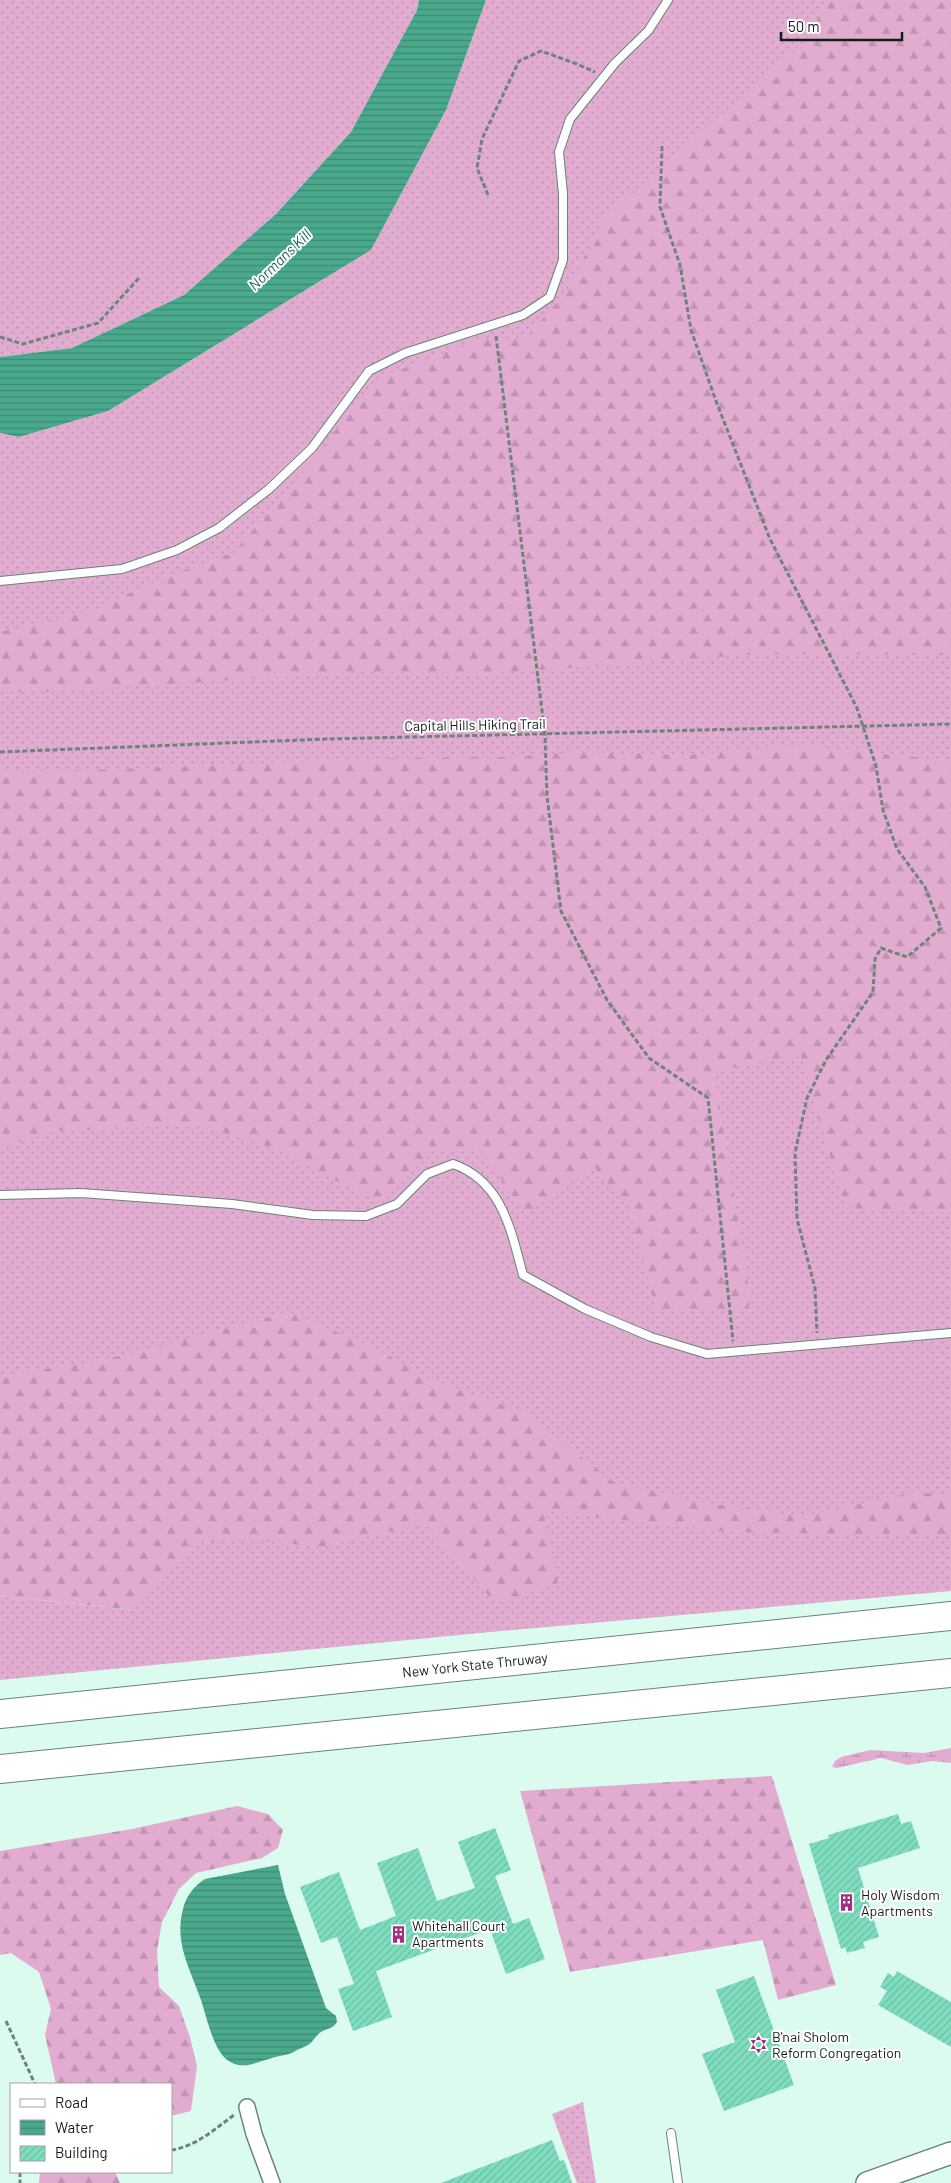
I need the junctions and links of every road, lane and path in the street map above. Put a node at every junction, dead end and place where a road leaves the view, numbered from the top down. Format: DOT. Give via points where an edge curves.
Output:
graph roads {
  1 [pos="668,0"];
  2 [pos="604,77"];
  3 [pos="662,146"];
  4 [pos="488,195"];
  5 [pos="139,278"];
  6 [pos="494,323"];
  7 [pos="0,337"];
  8 [pos="0,582"];
  9 [pos="951,724"];
  10 [pos="863,727"];
  11 [pos="545,735"];
  12 [pos="0,752"];
  13 [pos="0,1196"];
  14 [pos="951,1333"];
  15 [pos="818,1343"];
  16 [pos="734,1351"];
  17 [pos="951,1616"];
  18 [pos="951,1673"];
  19 [pos="0,1714"];
  20 [pos="0,1769"];
  21 [pos="6,2021"];
  22 [pos="35,2083"];
  23 [pos="247,2106"];
  24 [pos="671,2133"];
  25 [pos="172,2150"];
  26 [pos="951,2153"];
  27 [pos="272,2183"];
  28 [pos="678,2183"];
  29 [pos="867,2183"];
  1 -- 2 [label="lane" via="648,31"];
  2 -- 4 [label="path" via="541,51 519,61 482,139 477,168"];
  2 -- 6 [label="lane" via="570,118 559,152 563,260 550,297 523,315"];
  3 -- 10 [label="path" via="660,207 680,265 694,339 770,539 857,708"];
  5 -- 7 [label="path" via="98,323 23,344"];
  6 -- 8 [label="lane" via="406,352 369,371 312,448 270,489 211,533 177,550 122,569"];
  6 -- 11 [label="path"];
  9 -- 10 [label="path, Capital Hills Hiking Trail"];
  10 -- 11 [label="path, Capital Hills Hiking Trail"];
  10 -- 15 [label="path" via="897,849 925,887 941,928 907,957 881,948 874,959 873,992 826,1060 807,1098 795,1153 797,1219 815,1288"];
  11 -- 12 [label="path, Capital Hills Hiking Trail" via="327,739"];
  11 -- 16 [label="path" via="547,796 561,911 606,1000 649,1058 708,1098"];
  13 -- 16 [label="lane" via="81,1193 232,1204 313,1215 366,1216 397,1204 427,1174 453,1164 468,1169 489,1188 508,1220 523,1275 585,1309 651,1337 706,1354"];
  14 -- 15 [label="lane"];
  15 -- 16 [label="lane"];
  17 -- 19 [label="highway, New York State Thruway"];
  18 -- 20 [label="highway"];
  21 -- 22 [label="path"];
  23 -- 25 [label="path" via="195,2142"];
  23 -- 27 [label="street"];
  24 -- 28 [label="lane"];
  26 -- 29 [label="street"];
}
